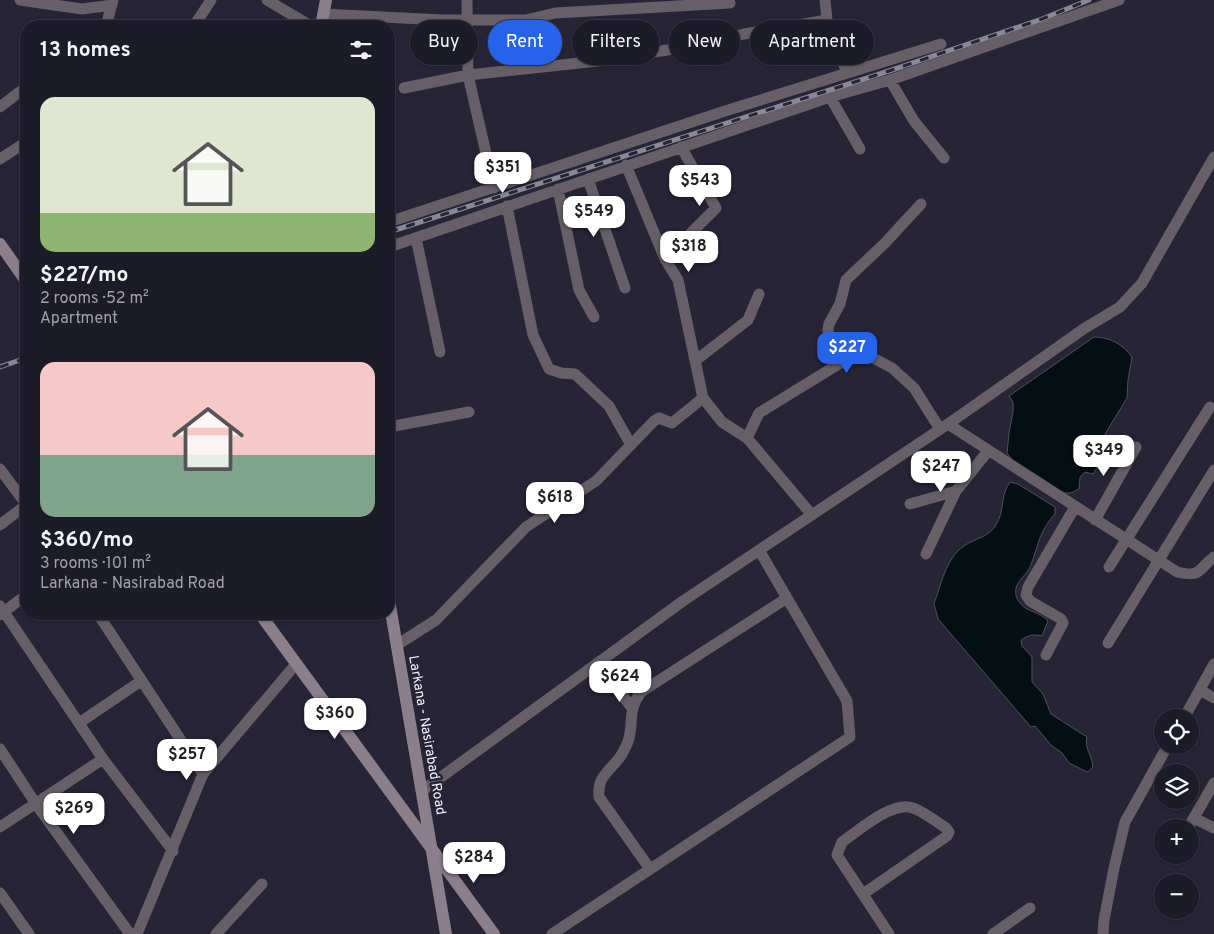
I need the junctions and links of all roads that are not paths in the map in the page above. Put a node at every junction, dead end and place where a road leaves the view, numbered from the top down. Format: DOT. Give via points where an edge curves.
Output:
graph roads {
  1 [pos="20,0"];
  2 [pos="211,0"];
  3 [pos="268,0"];
  4 [pos="326,0"];
  5 [pos="466,0"];
  6 [pos="729,0"];
  7 [pos="825,0"];
  8 [pos="1119,0"];
  9 [pos="113,2"];
  10 [pos="108,20"];
  11 [pos="198,20"];
  12 [pos="301,20"];
  13 [pos="322,20"];
  14 [pos="410,20"];
  15 [pos="467,20"];
  16 [pos="478,20"];
  17 [pos="827,20"];
  18 [pos="750,33"];
  19 [pos="941,44"];
  20 [pos="468,65"];
  21 [pos="844,65"];
  22 [pos="847,72"];
  23 [pos="468,75"];
  24 [pos="890,80"];
  25 [pos="404,88"];
  26 [pos="20,92"];
  27 [pos="830,97"];
  28 [pos="0,107"];
  29 [pos="20,146"];
  30 [pos="682,147"];
  31 [pos="860,149"];
  32 [pos="1214,157"];
  33 [pos="944,158"];
  34 [pos="0,159"];
  35 [pos="626,165"];
  36 [pos="588,179"];
  37 [pos="494,188"];
  38 [pos="558,189"];
  39 [pos="921,204"];
  40 [pos="506,206"];
  41 [pos="395,220"];
  42 [pos="416,238"];
  43 [pos="0,244"];
  44 [pos="395,245"];
  45 [pos="665,259"];
  46 [pos="20,272"];
  47 [pos="625,288"];
  48 [pos="759,294"];
  49 [pos="594,317"];
  50 [pos="440,352"];
  51 [pos="844,360"];
  52 [pos="695,361"];
  53 [pos="703,398"];
  54 [pos="1210,407"];
  55 [pos="469,412"];
  56 [pos="395,426"];
  57 [pos="944,427"];
  58 [pos="747,438"];
  59 [pos="631,445"];
  60 [pos="1136,447"];
  61 [pos="988,451"];
  62 [pos="0,469"];
  63 [pos="1214,470"];
  64 [pos="956,492"];
  65 [pos="20,497"];
  66 [pos="910,504"];
  67 [pos="1075,507"];
  68 [pos="20,510"];
  69 [pos="812,515"];
  70 [pos="1095,520"];
  71 [pos="0,525"];
  72 [pos="1126,540"];
  73 [pos="759,550"];
  74 [pos="926,554"];
  75 [pos="1214,556"];
  76 [pos="1160,561"];
  77 [pos="1109,568"];
  78 [pos="787,598"];
  79 [pos="20,599"];
  80 [pos="1,611"];
  81 [pos="102,620"];
  82 [pos="264,620"];
  83 [pos="393,620"];
  84 [pos="1108,643"];
  85 [pos="397,645"];
  86 [pos="1046,656"];
  87 [pos="598,663"];
  88 [pos="296,664"];
  89 [pos="1214,664"];
  90 [pos="142,680"];
  91 [pos="1200,690"];
  92 [pos="1214,698"];
  93 [pos="632,708"];
  94 [pos="1189,709"];
  95 [pos="79,723"];
  96 [pos="1,751"];
  97 [pos="1163,754"];
  98 [pos="103,760"];
  99 [pos="203,774"];
  100 [pos="1214,783"];
  101 [pos="422,791"];
  102 [pos="36,804"];
  103 [pos="1193,819"];
  104 [pos="1199,825"];
  105 [pos="0,827"];
  106 [pos="1214,828"];
  107 [pos="433,849"];
  108 [pos="173,851"];
  109 [pos="650,869"];
  110 [pos="262,884"];
  111 [pos="0,893"];
  112 [pos="863,894"];
  113 [pos="1030,908"];
  114 [pos="29,934"];
  115 [pos="130,934"];
  116 [pos="137,934"];
  117 [pos="216,934"];
  118 [pos="446,934"];
  119 [pos="494,934"];
  120 [pos="552,934"];
  121 [pos="889,934"];
  122 [pos="993,934"];
  123 [pos="1103,934"];
  1 -- 9 [label="street" via="82,9"];
  2 -- 11 [label="street"];
  3 -- 12 [label="street"];
  4 -- 13 [label="main road"];
  5 -- 15 [label="street"];
  6 -- 16 [label="street" via="730,3 555,13 526,20"];
  7 -- 17 [label="street"];
  8 -- 24 [label="street"];
  9 -- 10 [label="street"];
  13 -- 14 [label="street"];
  18 -- 23 [label="street" via="607,60"];
  19 -- 22 [label="street"];
  20 -- 23 [label="street"];
  21 -- 22 [label="street"];
  22 -- 37 [label="street"];
  23 -- 25 [label="street"];
  23 -- 37 [label="street"];
  24 -- 27 [label="street"];
  24 -- 33 [label="street" via="914,121"];
  26 -- 28 [label="street"];
  27 -- 30 [label="street"];
  27 -- 31 [label="street"];
  29 -- 34 [label="street"];
  30 -- 35 [label="street"];
  30 -- 45 [label="street" via="716,208"];
  32 -- 57 [label="street" via="1142,283 1120,307"];
  35 -- 36 [label="street"];
  35 -- 45 [label="street"];
  36 -- 38 [label="street"];
  36 -- 47 [label="street"];
  37 -- 41 [label="street"];
  38 -- 40 [label="street"];
  38 -- 49 [label="street" via="579,290"];
  39 -- 51 [label="street" via="846,280 828,330"];
  40 -- 42 [label="street"];
  40 -- 59 [label="street" via="533,335 549,368 575,374 609,406"];
  42 -- 44 [label="street"];
  42 -- 50 [label="street"];
  43 -- 46 [label="main road"];
  45 -- 52 [label="street" via="678,280"];
  48 -- 52 [label="street" via="748,320"];
  51 -- 57 [label="street" via="860,351 892,368 914,388"];
  51 -- 58 [label="street" via="759,413"];
  52 -- 53 [label="street"];
  53 -- 58 [label="street" via="722,422"];
  53 -- 59 [label="street" via="672,423 659,418 654,420"];
  54 -- 72 [label="street"];
  55 -- 56 [label="street"];
  57 -- 61 [label="street"];
  57 -- 69 [label="street"];
  58 -- 69 [label="street"];
  59 -- 85 [label="street" via="596,481 526,527 436,620"];
  60 -- 70 [label="street"];
  61 -- 64 [label="street"];
  61 -- 67 [label="street"];
  62 -- 65 [label="street"];
  63 -- 76 [label="street"];
  64 -- 66 [label="street"];
  64 -- 74 [label="street"];
  67 -- 70 [label="street"];
  67 -- 86 [label="street" via="1026,594 1030,601 1063,623"];
  68 -- 71 [label="street"];
  69 -- 73 [label="street"];
  70 -- 72 [label="street"];
  72 -- 76 [label="street"];
  72 -- 77 [label="street"];
  73 -- 78 [label="street"];
  73 -- 87 [label="street"];
  75 -- 76 [label="street" via="1200,572 1187,574 1177,572"];
  76 -- 84 [label="street"];
  78 -- 93 [label="street" via="641,692"];
  78 -- 109 [label="street" via="847,701 850,737"];
  79 -- 80 [label="street"];
  80 -- 95 [label="street"];
  81 -- 90 [label="street"];
  82 -- 88 [label="main road"];
  83 -- 85 [label="main road, Larkana - Nasirabad Road"];
  85 -- 101 [label="main road, Larkana - Nasirabad Road"];
  87 -- 93 [label="street"];
  87 -- 101 [label="street"];
  88 -- 99 [label="street"];
  88 -- 107 [label="main road"];
  89 -- 91 [label="street"];
  90 -- 95 [label="street"];
  90 -- 99 [label="street"];
  91 -- 92 [label="street"];
  91 -- 94 [label="street"];
  93 -- 109 [label="street" via="628,741 620,757 602,777 599,797"];
  95 -- 98 [label="street"];
  96 -- 102 [label="street"];
  97 -- 123 [label="street" via="1125,822"];
  98 -- 102 [label="street"];
  98 -- 108 [label="street"];
  99 -- 108 [label="street"];
  100 -- 103 [label="street"];
  101 -- 107 [label="main road, Larkana - Nasirabad Road"];
  102 -- 105 [label="street"];
  102 -- 115 [label="street"];
  104 -- 106 [label="street"];
  107 -- 118 [label="main road, Larkana - Nasirabad Road"];
  107 -- 119 [label="main road"];
  108 -- 116 [label="street"];
  109 -- 120 [label="street"];
  110 -- 117 [label="street"];
  111 -- 114 [label="street"];
  112 -- 112 [label="street" via="837,855 842,842 892,808 904,806 946,828 947,836"];
  112 -- 121 [label="street"];
  113 -- 122 [label="street"];
}
